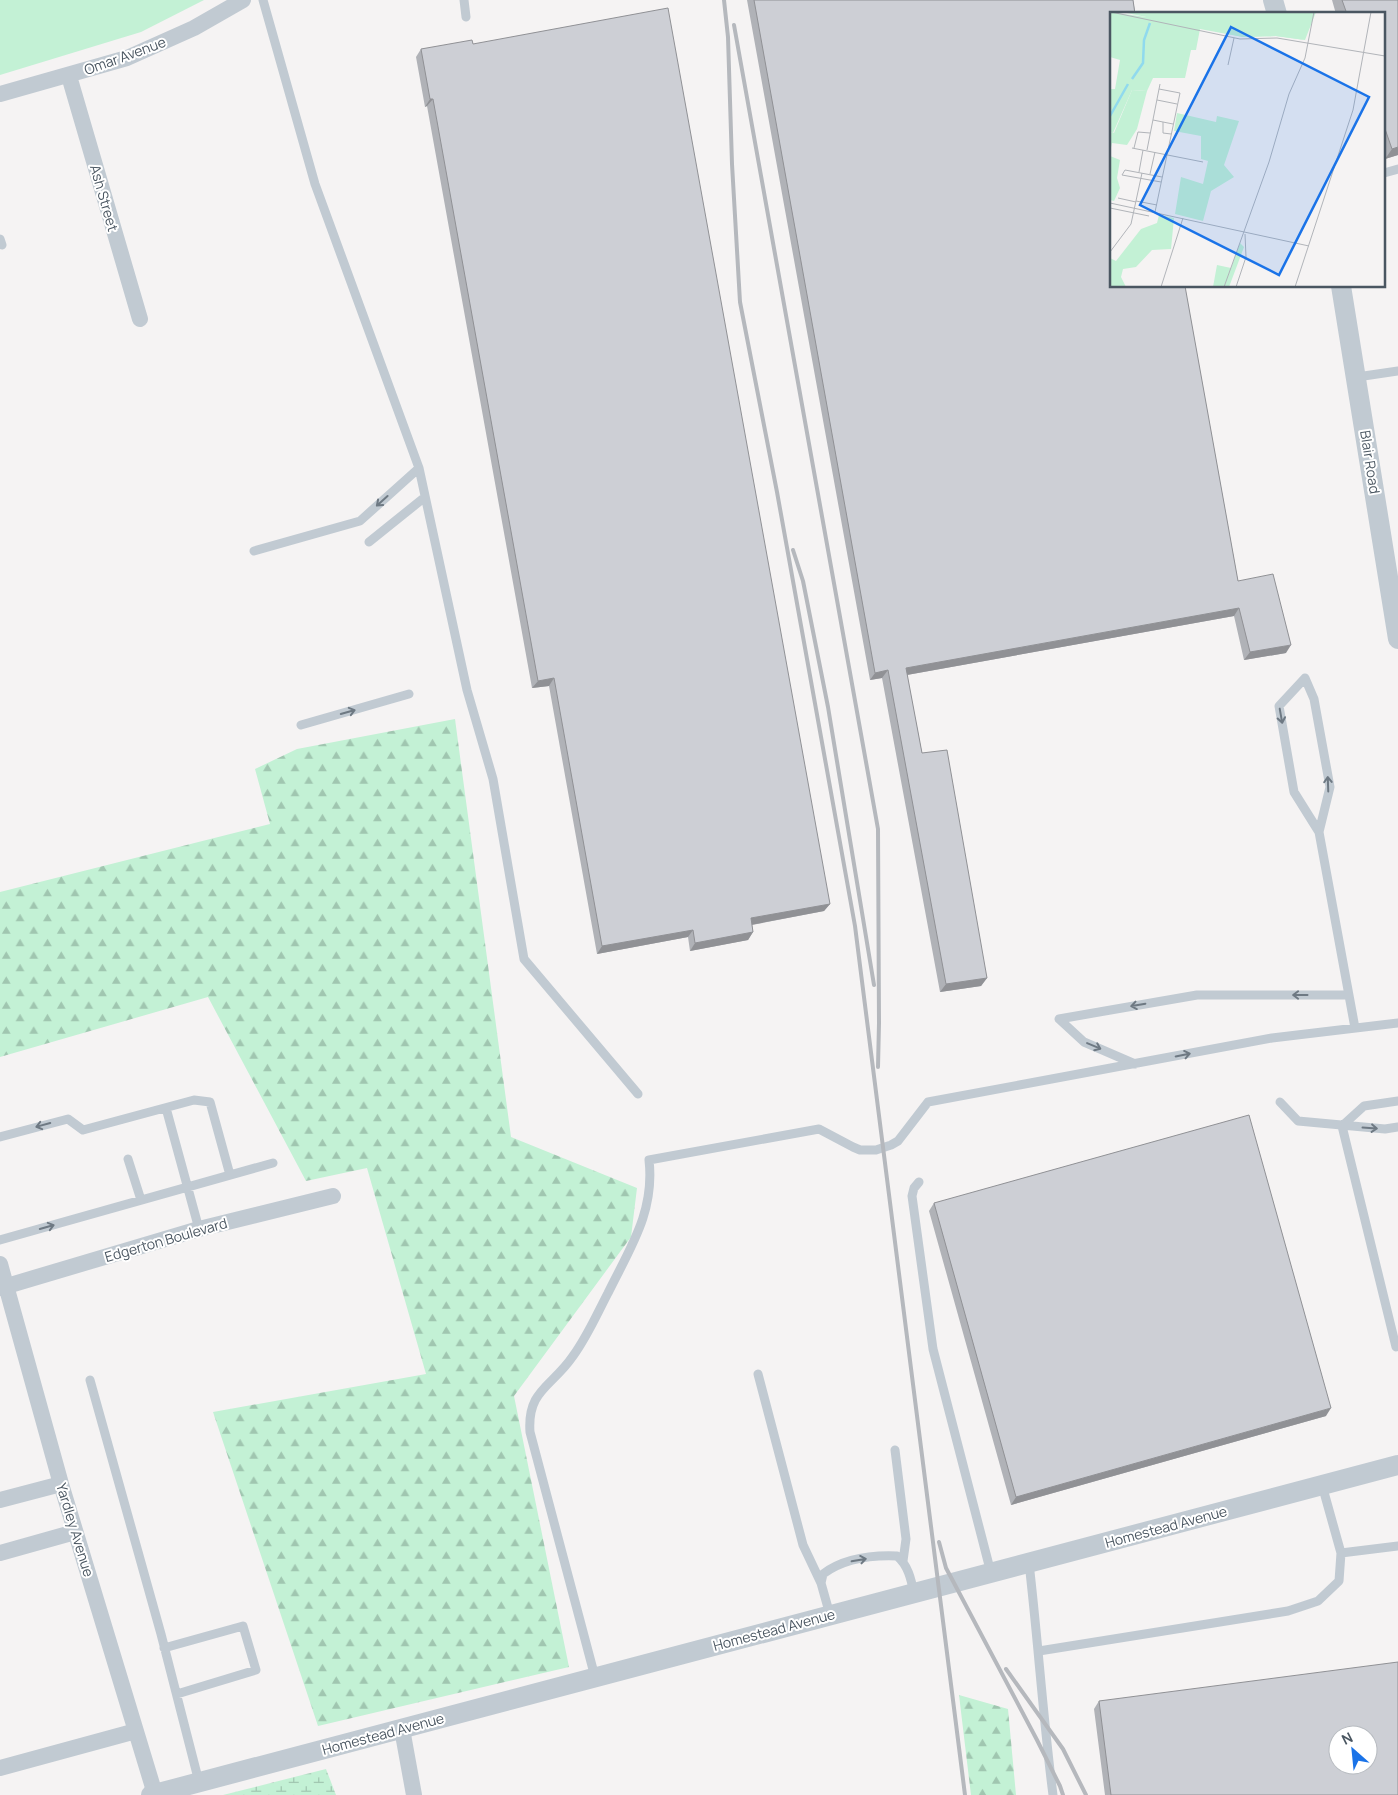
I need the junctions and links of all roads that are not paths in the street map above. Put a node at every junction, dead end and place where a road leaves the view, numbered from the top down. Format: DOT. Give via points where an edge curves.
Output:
graph roads {
  1 [pos="243,0"];
  2 [pos="263,0"];
  3 [pos="464,0"];
  4 [pos="466,17"];
  5 [pos="69,76"];
  6 [pos="0,94"];
  7 [pos="1341,288"];
  8 [pos="140,320"];
  9 [pos="1398,370"];
  10 [pos="1357,377"];
  11 [pos="418,468"];
  12 [pos="425,497"];
  13 [pos="369,542"];
  14 [pos="254,551"];
  15 [pos="1397,625"];
  16 [pos="409,694"];
  17 [pos="301,725"];
  18 [pos="1319,832"];
  19 [pos="1348,995"];
  20 [pos="1398,1023"];
  21 [pos="1355,1028"];
  22 [pos="1135,1064"];
  23 [pos="638,1094"];
  24 [pos="1398,1101"];
  25 [pos="1280,1102"];
  26 [pos="166,1108"];
  27 [pos="1342,1126"];
  28 [pos="1398,1127"];
  29 [pos="0,1137"];
  30 [pos="128,1158"];
  31 [pos="273,1163"];
  32 [pos="230,1175"];
  33 [pos="919,1182"];
  34 [pos="188,1187"];
  35 [pos="333,1196"];
  36 [pos="141,1200"];
  37 [pos="200,1229"];
  38 [pos="0,1240"];
  39 [pos="0,1264"];
  40 [pos="3,1288"];
  41 [pos="1396,1347"];
  42 [pos="758,1374"];
  43 [pos="90,1380"];
  44 [pos="895,1450"];
  45 [pos="1398,1465"];
  46 [pos="61,1484"];
  47 [pos="1322,1486"];
  48 [pos="0,1500"];
  49 [pos="76,1532"];
  50 [pos="1398,1546"];
  51 [pos="1341,1552"];
  52 [pos="0,1553"];
  53 [pos="903,1561"];
  54 [pos="1029,1563"];
  55 [pos="991,1573"];
  56 [pos="821,1584"];
  57 [pos="914,1593"];
  58 [pos="830,1616"];
  59 [pos="164,1648"];
  60 [pos="1039,1651"];
  61 [pos="595,1678"];
  62 [pos="177,1694"];
  63 [pos="402,1729"];
  64 [pos="136,1731"];
  65 [pos="0,1768"];
  66 [pos="200,1782"];
  67 [pos="153,1794"];
  68 [pos="414,1795"];
  69 [pos="1053,1795"];
  1 -- 5 [label="street, Omar Avenue" via="149,50"];
  2 -- 11 [label="lane" via="314,184"];
  3 -- 4 [label="lane"];
  5 -- 6 [label="street, Omar Avenue"];
  5 -- 8 [label="street, Ash Street"];
  7 -- 10 [label="street, Blair Road"];
  9 -- 10 [label="lane"];
  10 -- 15 [label="street, Blair Road"];
  11 -- 12 [label="lane"];
  11 -- 14 [label="lane, one-way" via="360,520"];
  12 -- 13 [label="lane"];
  12 -- 23 [label="lane" via="467,690 493,779 524,959"];
  17 -- 16 [label="lane, one-way"];
  18 -- 18 [label="lane, one-way" via="1330,787 1314,699 1305,678 1279,706 1294,792"];
  18 -- 19 [label="lane"];
  19 -- 21 [label="lane"];
  19 -- 22 [label="lane, one-way" via="1197,995 1059,1019 1084,1042"];
  20 -- 21 [label="lane"];
  22 -- 21 [label="lane, one-way" via="1272,1038"];
  22 -- 61 [label="lane" via="928,1102 898,1141 876,1150 860,1150 819,1129 649,1160 650,1191 642,1226 581,1345 566,1367 535,1399 529,1416 530,1432"];
  24 -- 27 [label="lane" via="1364,1106"];
  25 -- 27 [label="lane" via="1298,1121"];
  26 -- 29 [label="lane, one-way" via="83,1130 68,1118"];
  26 -- 32 [label="lane" via="194,1100 210,1102"];
  26 -- 34 [label="lane"];
  27 -- 28 [label="lane, one-way"];
  27 -- 41 [label="lane"];
  30 -- 36 [label="lane"];
  31 -- 32 [label="lane"];
  32 -- 34 [label="lane"];
  33 -- 55 [label="lane" via="912,1196 933,1350"];
  34 -- 36 [label="lane"];
  34 -- 37 [label="lane"];
  35 -- 37 [label="street, Edgerton Boulevard"];
  38 -- 36 [label="lane, one-way"];
  37 -- 40 [label="street, Edgerton Boulevard"];
  39 -- 40 [label="street, Yardley Avenue"];
  40 -- 46 [label="street, Yardley Avenue"];
  42 -- 56 [label="lane" via="803,1545"];
  43 -- 59 [label="lane"];
  44 -- 53 [label="lane" via="906,1539"];
  45 -- 47 [label="street, Homestead Avenue"];
  46 -- 48 [label="street"];
  46 -- 49 [label="street, Yardley Avenue"];
  47 -- 51 [label="lane"];
  47 -- 54 [label="street, Homestead Avenue"];
  49 -- 52 [label="street"];
  49 -- 64 [label="street, Yardley Avenue"];
  50 -- 51 [label="lane"];
  51 -- 60 [label="lane" via="1339,1581 1318,1601 1288,1611"];
  56 -- 53 [label="lane, one-way" via="823,1574 843,1562 888,1556 897,1556"];
  53 -- 57 [label="lane"];
  54 -- 55 [label="street, Homestead Avenue"];
  54 -- 60 [label="lane"];
  55 -- 57 [label="street, Homestead Avenue"];
  56 -- 58 [label="lane"];
  57 -- 58 [label="street, Homestead Avenue"];
  58 -- 61 [label="street, Homestead Avenue"];
  59 -- 62 [label="lane"];
  59 -- 62 [label="lane" via="243,1626 256,1670"];
  60 -- 69 [label="lane" via="1043,1721"];
  61 -- 63 [label="street, Homestead Avenue"];
  62 -- 66 [label="lane"];
  63 -- 66 [label="street, Homestead Avenue"];
  63 -- 68 [label="street"];
  64 -- 65 [label="street"];
  64 -- 67 [label="street, Yardley Avenue"];
  66 -- 67 [label="street, Homestead Avenue"];
}
